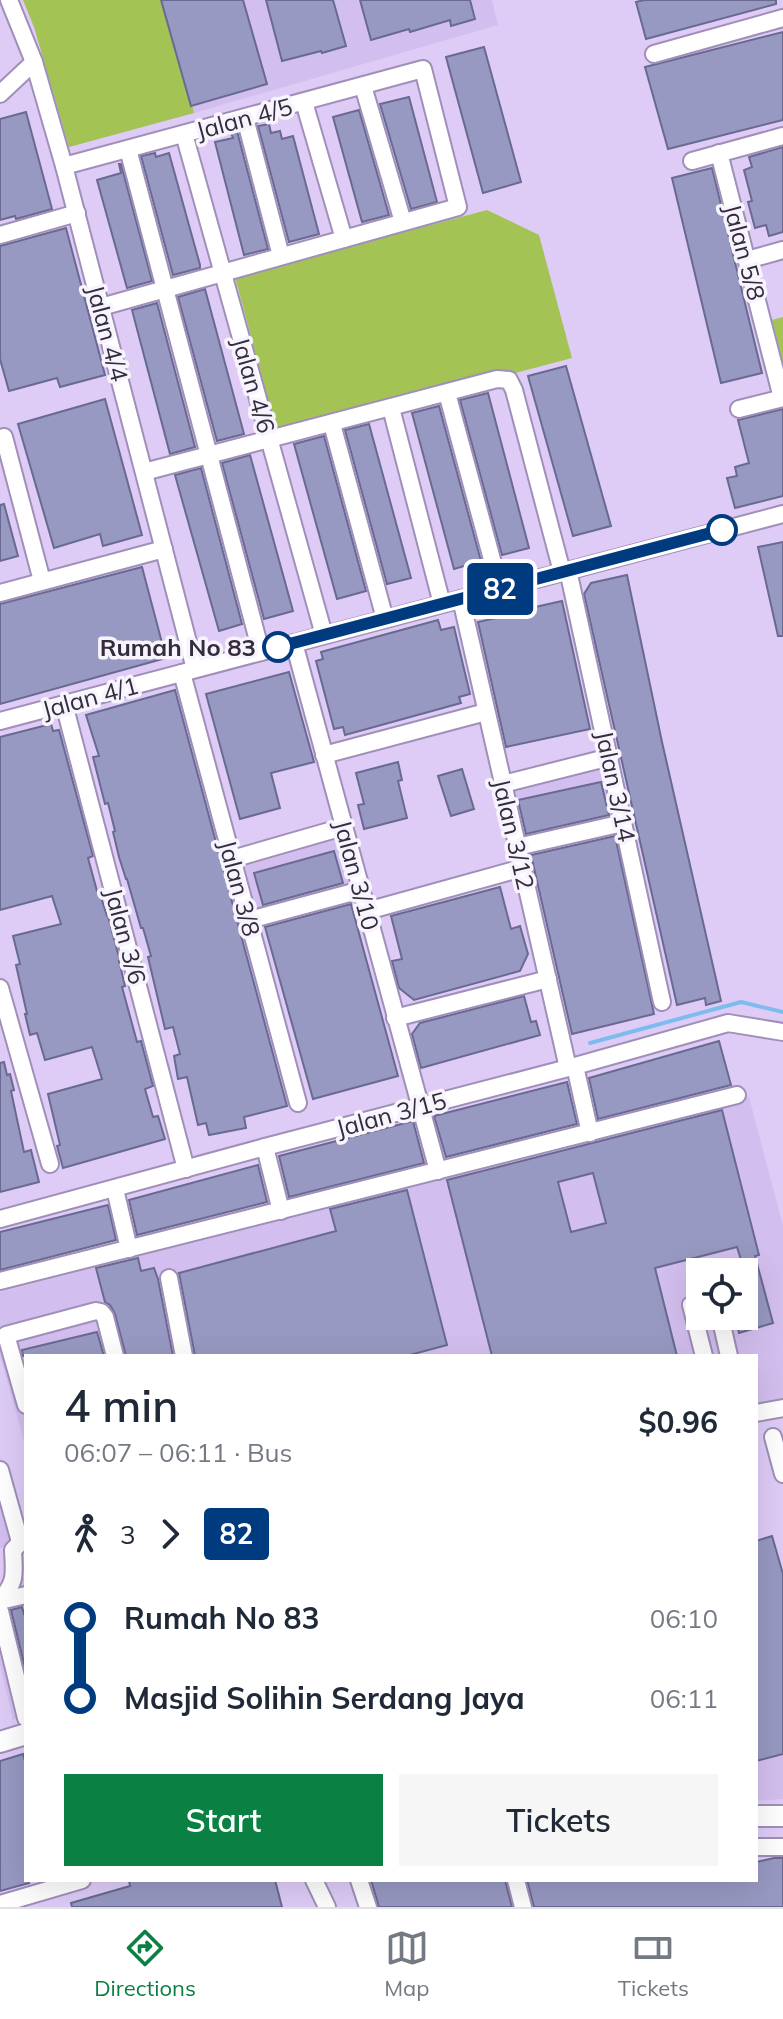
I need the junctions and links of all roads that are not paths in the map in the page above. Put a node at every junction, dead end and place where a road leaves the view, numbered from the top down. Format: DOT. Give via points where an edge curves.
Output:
graph roads {
  1 [pos="9,0"];
  2 [pos="783,18"];
  3 [pos="654,54"];
  4 [pos="34,62"];
  5 [pos="363,86"];
  6 [pos="0,94"];
  7 [pos="304,102"];
  8 [pos="245,118"];
  9 [pos="184,134"];
  10 [pos="783,136"];
  11 [pos="128,149"];
  12 [pos="719,153"];
  13 [pos="692,161"];
  14 [pos="64,166"];
  15 [pos="77,213"];
  16 [pos="403,222"];
  17 [pos="0,235"];
  18 [pos="344,239"];
  19 [pos="783,250"];
  20 [pos="281,256"];
  21 [pos="747,260"];
  22 [pos="223,273"];
  23 [pos="165,289"];
  24 [pos="101,307"];
  25 [pos="447,393"];
  26 [pos="783,398"];
  27 [pos="391,408"];
  28 [pos="739,409"];
  29 [pos="332,424"];
  30 [pos="4,437"];
  31 [pos="269,440"];
  32 [pos="209,456"];
  33 [pos="144,472"];
  34 [pos="783,514"];
  35 [pos="164,549"];
  36 [pos="565,571"];
  37 [pos="42,581"];
  38 [pos="500,589"];
  39 [pos="0,593"];
  40 [pos="461,599"];
  41 [pos="442,604"];
  42 [pos="385,619"];
  43 [pos="324,635"];
  44 [pos="294,643"];
  45 [pos="261,652"];
  46 [pos="189,671"];
  47 [pos="64,704"];
  48 [pos="486,712"];
  49 [pos="0,721"];
  50 [pos="324,755"];
  51 [pos="610,757"];
  52 [pos="503,784"];
  53 [pos="623,823"];
  54 [pos="343,827"];
  55 [pos="517,847"];
  56 [pos="232,859"];
  57 [pos="522,868"];
  58 [pos="361,890"];
  59 [pos="367,911"];
  60 [pos="249,920"];
  61 [pos="548,979"];
  62 [pos="1,993"];
  63 [pos="662,1002"];
  64 [pos="395,1018"];
  65 [pos="783,1032"];
  66 [pos="572,1067"];
  67 [pos="737,1095"];
  68 [pos="298,1103"];
  69 [pos="419,1106"];
  70 [pos="590,1133"];
  71 [pos="265,1147"];
  72 [pos="50,1164"];
  73 [pos="186,1169"];
  74 [pos="438,1171"];
  75 [pos="115,1189"];
  76 [pos="281,1211"];
  77 [pos="0,1219"];
  78 [pos="129,1249"];
  79 [pos="169,1278"];
  80 [pos="0,1281"];
  81 [pos="697,1330"];
  82 [pos="723,1330"];
  83 [pos="114,1354"];
  84 [pos="184,1354"];
  85 [pos="703,1354"];
  86 [pos="729,1354"];
  87 [pos="24,1398"];
  88 [pos="783,1408"];
  89 [pos="758,1413"];
  90 [pos="773,1437"];
  91 [pos="0,1470"];
  92 [pos="783,1474"];
  93 [pos="6,1552"];
  94 [pos="24,1595"];
  95 [pos="0,1600"];
  96 [pos="0,1611"];
  97 [pos="8,1679"];
  98 [pos="24,1714"];
  99 [pos="24,1735"];
  100 [pos="0,1742"];
  101 [pos="758,1816"];
  102 [pos="783,1816"];
  103 [pos="758,1847"];
  104 [pos="783,1847"];
  105 [pos="75,1882"];
  106 [pos="315,1882"];
  107 [pos="360,1882"];
  108 [pos="517,1882"];
  109 [pos="0,1904"];
  110 [pos="327,1907"];
  111 [pos="368,1907"];
  112 [pos="523,1907"];
  1 -- 4 [label="street, Jalan 4/4"];
  2 -- 3 [label="street"];
  4 -- 6 [label="street"];
  4 -- 14 [label="street, Jalan 4/4"];
  5 -- 7 [label="street, Jalan 4/5"];
  5 -- 16 [label="street"];
  5 -- 16 [label="street, Jalan 4/5" via="423,69 458,207"];
  7 -- 8 [label="street, Jalan 4/5"];
  7 -- 18 [label="street"];
  8 -- 9 [label="street, Jalan 4/5"];
  8 -- 20 [label="street"];
  9 -- 11 [label="street, Jalan 4/5"];
  9 -- 22 [label="street, Jalan 4/6"];
  10 -- 12 [label="street"];
  11 -- 14 [label="street, Jalan 4/5"];
  11 -- 23 [label="street"];
  12 -- 13 [label="street"];
  12 -- 21 [label="street, Jalan 5/8"];
  14 -- 15 [label="street, Jalan 4/4"];
  15 -- 17 [label="street"];
  15 -- 24 [label="street, Jalan 4/4"];
  16 -- 18 [label="street"];
  18 -- 20 [label="street"];
  19 -- 21 [label="street"];
  20 -- 22 [label="street"];
  21 -- 26 [label="street, Jalan 5/8"];
  22 -- 23 [label="street"];
  22 -- 31 [label="street, Jalan 4/6"];
  23 -- 24 [label="street"];
  23 -- 32 [label="street"];
  24 -- 33 [label="street, Jalan 4/4"];
  25 -- 27 [label="street"];
  25 -- 36 [label="street, Jalan 3/14" via="509,380"];
  25 -- 38 [label="street"];
  26 -- 28 [label="street"];
  27 -- 29 [label="street"];
  27 -- 41 [label="street"];
  29 -- 31 [label="street"];
  29 -- 42 [label="street"];
  30 -- 37 [label="street"];
  31 -- 32 [label="street"];
  31 -- 43 [label="street, Jalan 4/6"];
  32 -- 33 [label="street"];
  32 -- 45 [label="street"];
  33 -- 35 [label="street, Jalan 4/4"];
  34 -- 36 [label="street, Jalan 4/1"];
  35 -- 37 [label="street"];
  35 -- 46 [label="street, Jalan 4/4"];
  36 -- 38 [label="street, Jalan 4/1"];
  36 -- 51 [label="street, Jalan 3/14"];
  37 -- 39 [label="street"];
  38 -- 40 [label="street, Jalan 4/1"];
  40 -- 41 [label="street, Jalan 4/1"];
  40 -- 48 [label="street, Jalan 3/12"];
  41 -- 42 [label="street, Jalan 4/1"];
  42 -- 43 [label="street, Jalan 4/1"];
  43 -- 44 [label="street, Jalan 4/1"];
  44 -- 45 [label="street, Jalan 4/1"];
  44 -- 50 [label="street, Jalan 3/10"];
  45 -- 46 [label="street, Jalan 4/1"];
  46 -- 47 [label="street, Jalan 4/1"];
  46 -- 56 [label="street, Jalan 3/8"];
  47 -- 49 [label="street, Jalan 4/1"];
  47 -- 73 [label="street, Jalan 3/6"];
  48 -- 50 [label="street"];
  48 -- 52 [label="street, Jalan 3/12"];
  50 -- 54 [label="street, Jalan 3/10"];
  51 -- 52 [label="street"];
  51 -- 53 [label="street, Jalan 3/14"];
  52 -- 55 [label="street, Jalan 3/12"];
  53 -- 55 [label="street"];
  53 -- 63 [label="street, Jalan 3/14"];
  54 -- 56 [label="street"];
  54 -- 58 [label="street, Jalan 3/10"];
  55 -- 57 [label="street, Jalan 3/12"];
  56 -- 60 [label="street, Jalan 3/8"];
  57 -- 59 [label="street"];
  57 -- 61 [label="street, Jalan 3/12"];
  58 -- 59 [label="street, Jalan 3/10"];
  58 -- 60 [label="street"];
  59 -- 64 [label="street, Jalan 3/10"];
  60 -- 68 [label="street, Jalan 3/8"];
  61 -- 64 [label="street"];
  61 -- 66 [label="street, Jalan 3/12"];
  62 -- 72 [label="street"];
  64 -- 69 [label="street, Jalan 3/10"];
  65 -- 66 [label="street, Jalan 3/15" via="728,1023"];
  66 -- 69 [label="street, Jalan 3/15"];
  66 -- 70 [label="street, Jalan 3/12"];
  67 -- 70 [label="street"];
  69 -- 71 [label="street, Jalan 3/15"];
  69 -- 74 [label="street, Jalan 3/10"];
  70 -- 74 [label="street"];
  71 -- 73 [label="street, Jalan 3/15"];
  71 -- 76 [label="street"];
  73 -- 75 [label="street, Jalan 3/15"];
  74 -- 76 [label="street"];
  75 -- 77 [label="street, Jalan 3/15"];
  75 -- 78 [label="street"];
  76 -- 78 [label="street"];
  78 -- 80 [label="street"];
  79 -- 84 [label="street"];
  81 -- 85 [label="street"];
  82 -- 86 [label="street"];
  83 -- 87 [label="street" via="105,1317 96,1311 6,1335"];
  88 -- 89 [label="street"];
  90 -- 92 [label="street"];
  91 -- 93 [label="street" via="19,1538 19,1544"];
  93 -- 95 [label="street" via="14,1575"];
  94 -- 95 [label="street"];
  96 -- 97 [label="street"];
  97 -- 98 [label="street"];
  99 -- 100 [label="main road"];
  101 -- 102 [label="main road"];
  103 -- 104 [label="street"];
  105 -- 109 [label="street"];
  106 -- 110 [label="street"];
  107 -- 111 [label="street"];
  108 -- 112 [label="street"];
}
